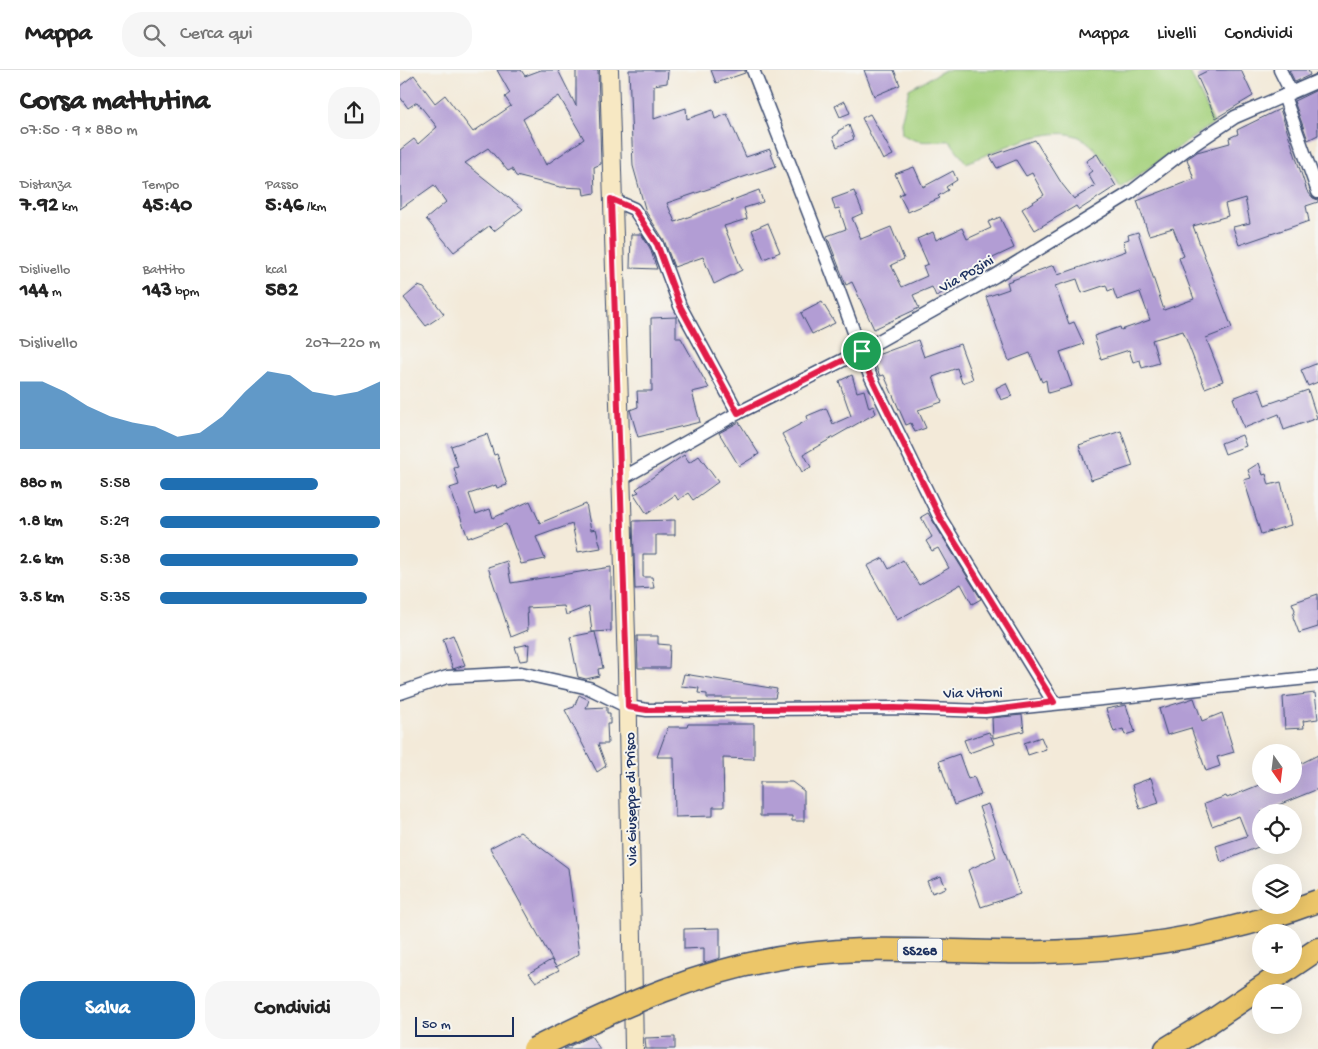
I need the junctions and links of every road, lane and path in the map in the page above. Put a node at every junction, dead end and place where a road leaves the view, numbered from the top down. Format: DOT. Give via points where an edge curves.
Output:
graph roads {
  1 [pos="609,70"];
  2 [pos="753,70"];
  3 [pos="1280,70"];
  4 [pos="1318,81"];
  5 [pos="1287,94"];
  6 [pos="1318,192"];
  7 [pos="611,199"];
  8 [pos="862,351"];
  9 [pos="738,413"];
  10 [pos="621,479"];
  11 [pos="1318,677"];
  12 [pos="400,693"];
  13 [pos="1054,702"];
  14 [pos="628,707"];
  15 [pos="1318,902"];
  16 [pos="1318,949"];
  17 [pos="1302,960"];
  18 [pos="1281,974"];
  19 [pos="534,1049"];
  20 [pos="634,1049"];
  21 [pos="1166,1049"];
  1 -- 7 [label="main road, Via Giuseppe di Prisco"];
  2 -- 8 [label="street"];
  3 -- 5 [label="street"];
  4 -- 5 [label="street, Via Pozini"];
  5 -- 6 [label="street"];
  5 -- 8 [label="street, Via Pozini" via="1235,117 1184,150 1130,193 995,276"];
  7 -- 9 [label="street" via="634,209 657,244 680,306"];
  7 -- 10 [label="main road, Via Giuseppe di Prisco"];
  8 -- 9 [label="street, Via Pozini"];
  8 -- 13 [label="street" via="869,373 940,518"];
  9 -- 10 [label="street, Via Pozini"];
  10 -- 14 [label="main road, Via Giuseppe di Prisco"];
  11 -- 13 [label="street, Via Vitoni"];
  12 -- 14 [label="street, Via Vitoni" via="447,677 521,674 588,688"];
  13 -- 14 [label="street, Via Vitoni" via="985,711 895,708 647,710"];
  14 -- 20 [label="main road, Via Giuseppe di Prisco"];
  15 -- 19 [label="highway, SS268, bridge" via="1224,930 1104,950 861,951 800,955 744,965 656,992"];
  16 -- 17 [label="highway"];
  18 -- 21 [label="highway"];
}
